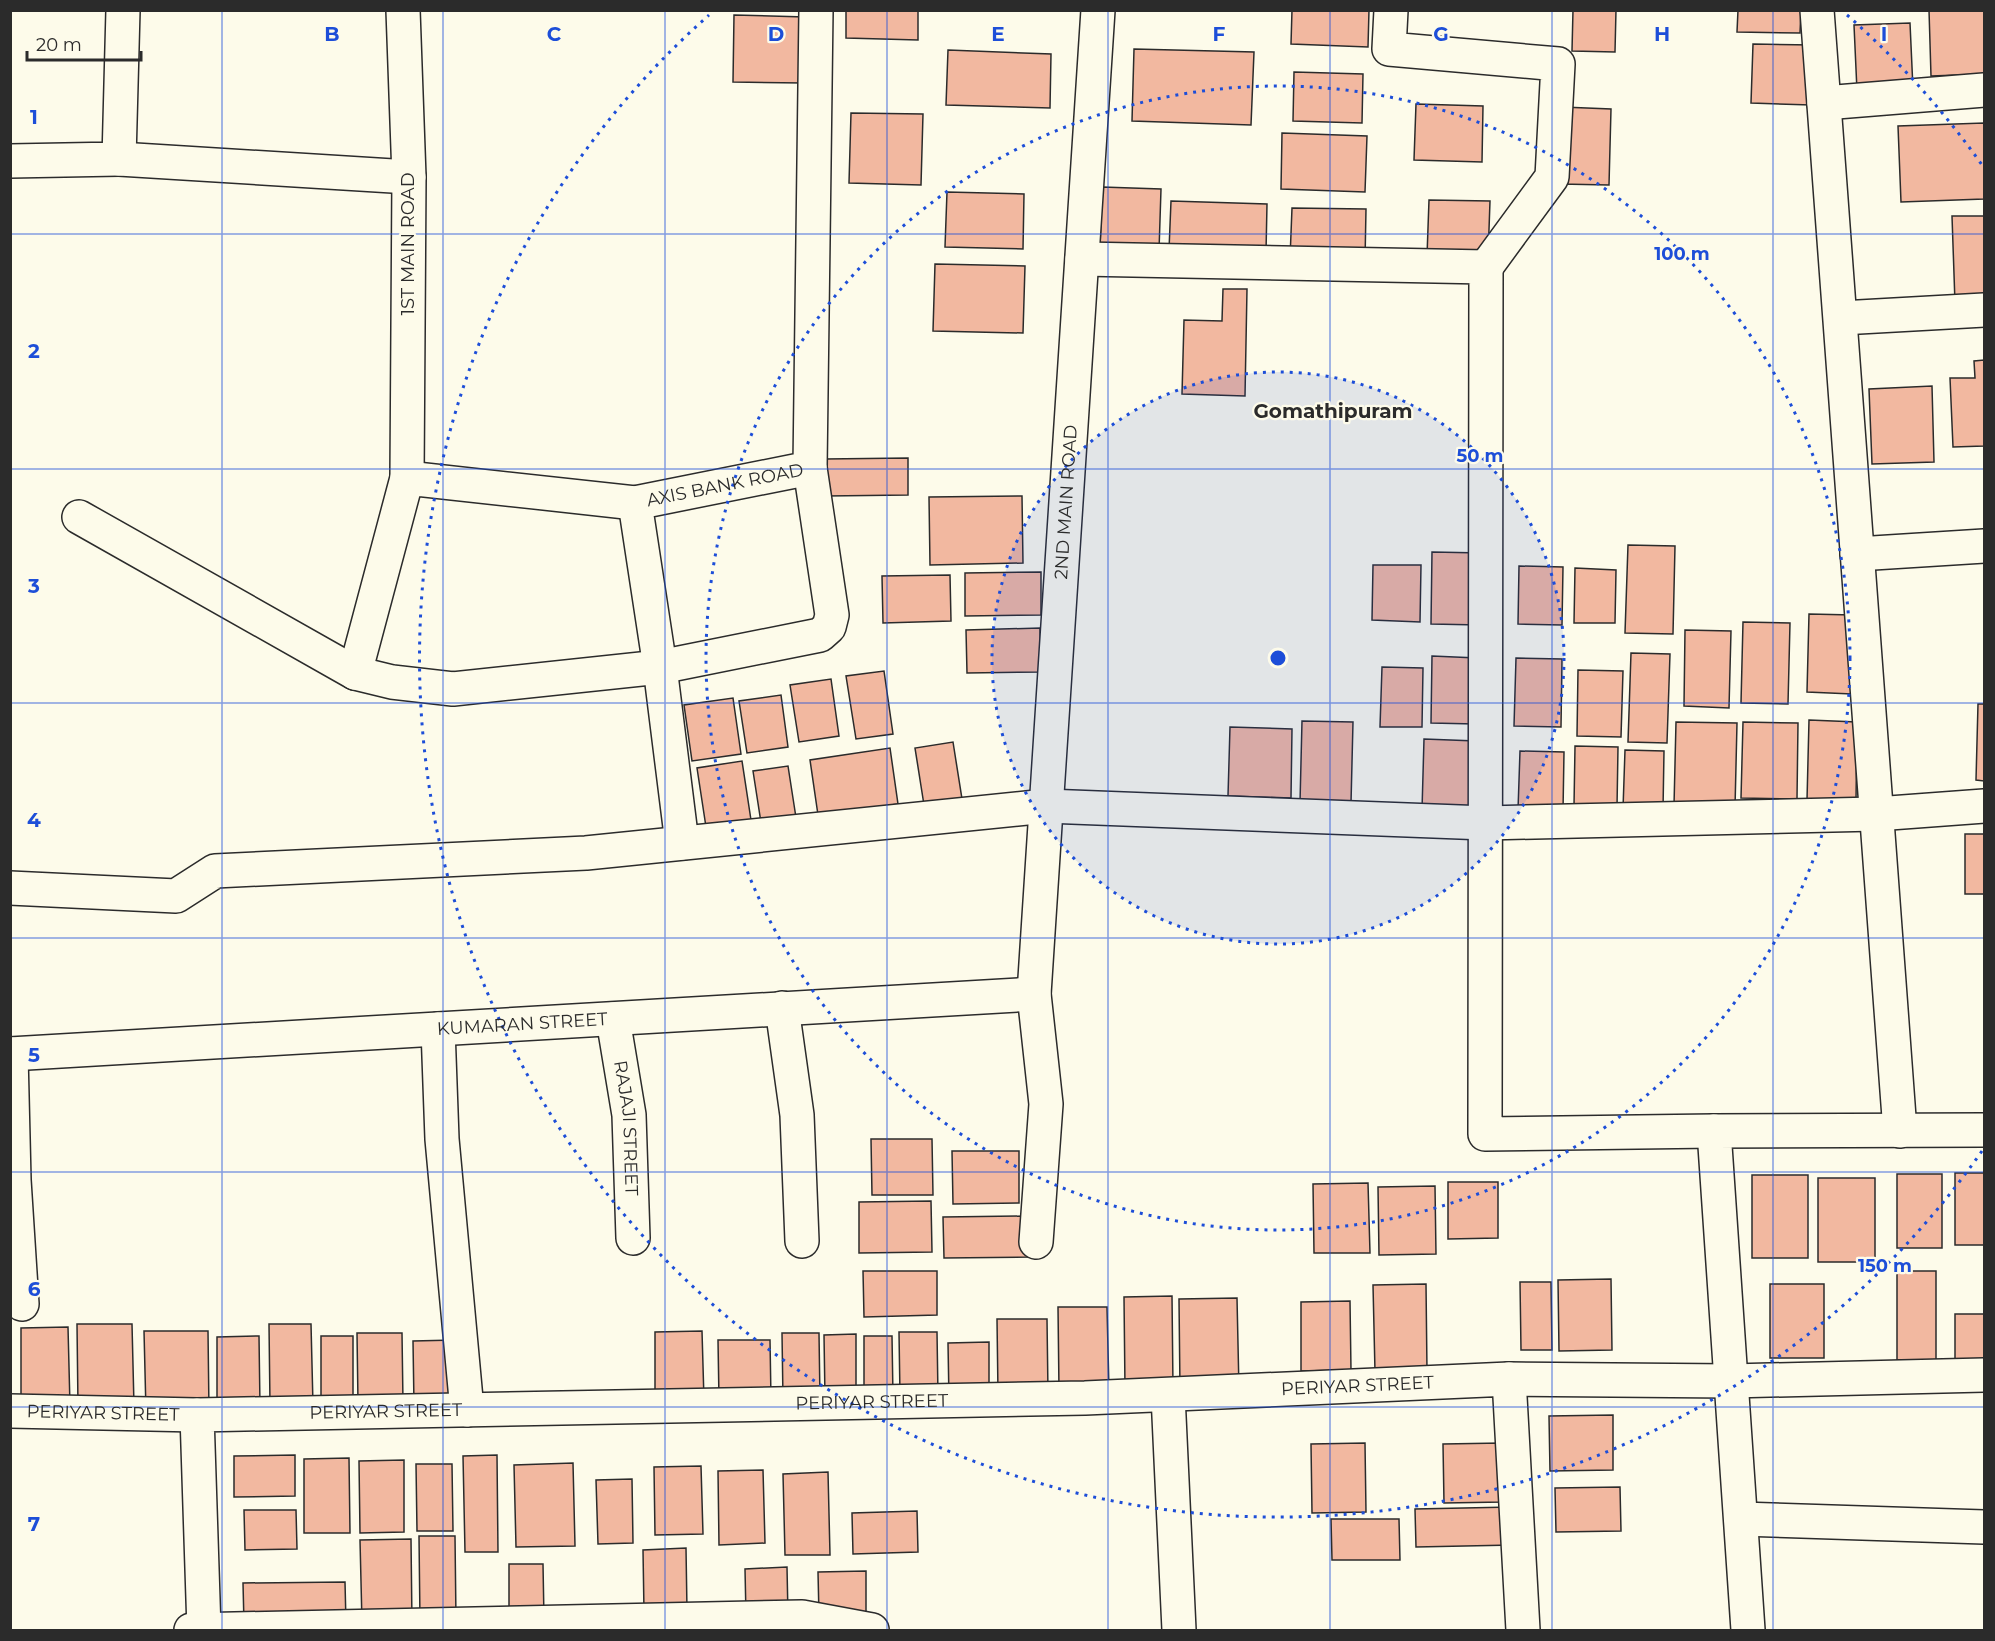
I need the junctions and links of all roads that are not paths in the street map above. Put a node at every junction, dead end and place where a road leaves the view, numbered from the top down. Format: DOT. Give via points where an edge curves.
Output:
graph roads {
  1 [pos="123,10"];
  2 [pos="403,10"];
  3 [pos="816,10"];
  4 [pos="1098,10"];
  5 [pos="1391,10"];
  6 [pos="1817,10"];
  7 [pos="1984,90"];
  8 [pos="1824,103"];
  9 [pos="119,159"];
  10 [pos="10,161"];
  11 [pos="409,177"];
  12 [pos="1082,259"];
  13 [pos="1486,267"];
  14 [pos="1984,310"];
  15 [pos="1840,318"];
  16 [pos="810,468"];
  17 [pos="407,478"];
  18 [pos="635,502"];
  19 [pos="79,517"];
  20 [pos="1984,546"];
  21 [pos="1857,554"];
  22 [pos="660,667"];
  23 [pos="355,673"];
  24 [pos="1046,806"];
  25 [pos="1984,806"];
  26 [pos="1876,814"];
  27 [pos="1486,823"];
  28 [pos="682,843"];
  29 [pos="10,888"];
  30 [pos="1034,994"];
  31 [pos="782,1008"];
  32 [pos="613,1018"];
  33 [pos="438,1029"];
  34 [pos="11,1054"];
  35 [pos="1984,1130"];
  36 [pos="1714,1131"];
  37 [pos="1899,1131"];
  38 [pos="633,1238"];
  39 [pos="802,1241"];
  40 [pos="1036,1242"];
  41 [pos="22,1304"];
  42 [pos="1984,1375"];
  43 [pos="1509,1379"];
  44 [pos="1731,1381"];
  45 [pos="1168,1395"];
  46 [pos="467,1410"];
  47 [pos="10,1411"];
  48 [pos="196,1416"];
  49 [pos="1741,1519"];
  50 [pos="1984,1527"];
  51 [pos="704,1625"];
  52 [pos="200,1630"];
  53 [pos="872,1630"];
  54 [pos="1179,1630"];
  55 [pos="1523,1630"];
  56 [pos="1748,1630"];
  1 -- 9 [label="street"];
  2 -- 11 [label="street, 1ST MAIN ROAD"];
  3 -- 16 [label="street, AXIS BANK ROAD"];
  4 -- 12 [label="street, 2ND MAIN ROAD"];
  5 -- 13 [label="street" via="1389,49 1558,64 1552,177"];
  6 -- 8 [label="street"];
  7 -- 8 [label="street"];
  8 -- 15 [label="street"];
  9 -- 10 [label="street"];
  9 -- 11 [label="street"];
  11 -- 17 [label="street, 1ST MAIN ROAD"];
  12 -- 13 [label="street"];
  12 -- 24 [label="street, 2ND MAIN ROAD"];
  13 -- 27 [label="street"];
  14 -- 15 [label="street"];
  15 -- 21 [label="street"];
  16 -- 18 [label="street, AXIS BANK ROAD"];
  16 -- 22 [label="street" via="832,615 829,627 820,636"];
  17 -- 18 [label="street"];
  17 -- 23 [label="street, 1ST MAIN ROAD"];
  18 -- 22 [label="street, AXIS BANK ROAD"];
  19 -- 23 [label="street"];
  20 -- 21 [label="street"];
  21 -- 26 [label="street"];
  22 -- 23 [label="street" via="453,689"];
  22 -- 28 [label="street, AXIS BANK ROAD"];
  24 -- 27 [label="street"];
  24 -- 28 [label="street"];
  24 -- 30 [label="street, 2ND MAIN ROAD"];
  25 -- 26 [label="street"];
  26 -- 27 [label="street"];
  26 -- 37 [label="street"];
  27 -- 36 [label="street" via="1485,1134"];
  28 -- 29 [label="street" via="586,853 215,871 176,896"];
  30 -- 31 [label="street, KUMARAN STREET"];
  30 -- 40 [label="street, 2ND MAIN ROAD" via="1046,1104"];
  31 -- 32 [label="street, KUMARAN STREET"];
  31 -- 39 [label="street" via="797,1115"];
  32 -- 33 [label="street, KUMARAN STREET"];
  32 -- 38 [label="street, RAJAJI STREET" via="629,1115"];
  33 -- 34 [label="street, KUMARAN STREET"];
  33 -- 46 [label="street" via="442,1139"];
  34 -- 41 [label="street"];
  35 -- 37 [label="street"];
  36 -- 37 [label="street"];
  36 -- 44 [label="street"];
  42 -- 44 [label="street, PERIYAR STREET"];
  43 -- 44 [label="street, PERIYAR STREET"];
  43 -- 45 [label="street, PERIYAR STREET"];
  43 -- 55 [label="street"];
  44 -- 49 [label="street"];
  45 -- 46 [label="street, PERIYAR STREET"];
  45 -- 54 [label="street"];
  46 -- 48 [label="street, PERIYAR STREET"];
  47 -- 48 [label="street, PERIYAR STREET"];
  48 -- 52 [label="street, PERIYAR STREET"];
  49 -- 50 [label="street"];
  49 -- 56 [label="street"];
  51 -- 52 [label="street"];
  51 -- 53 [label="street" via="802,1617"];
}
